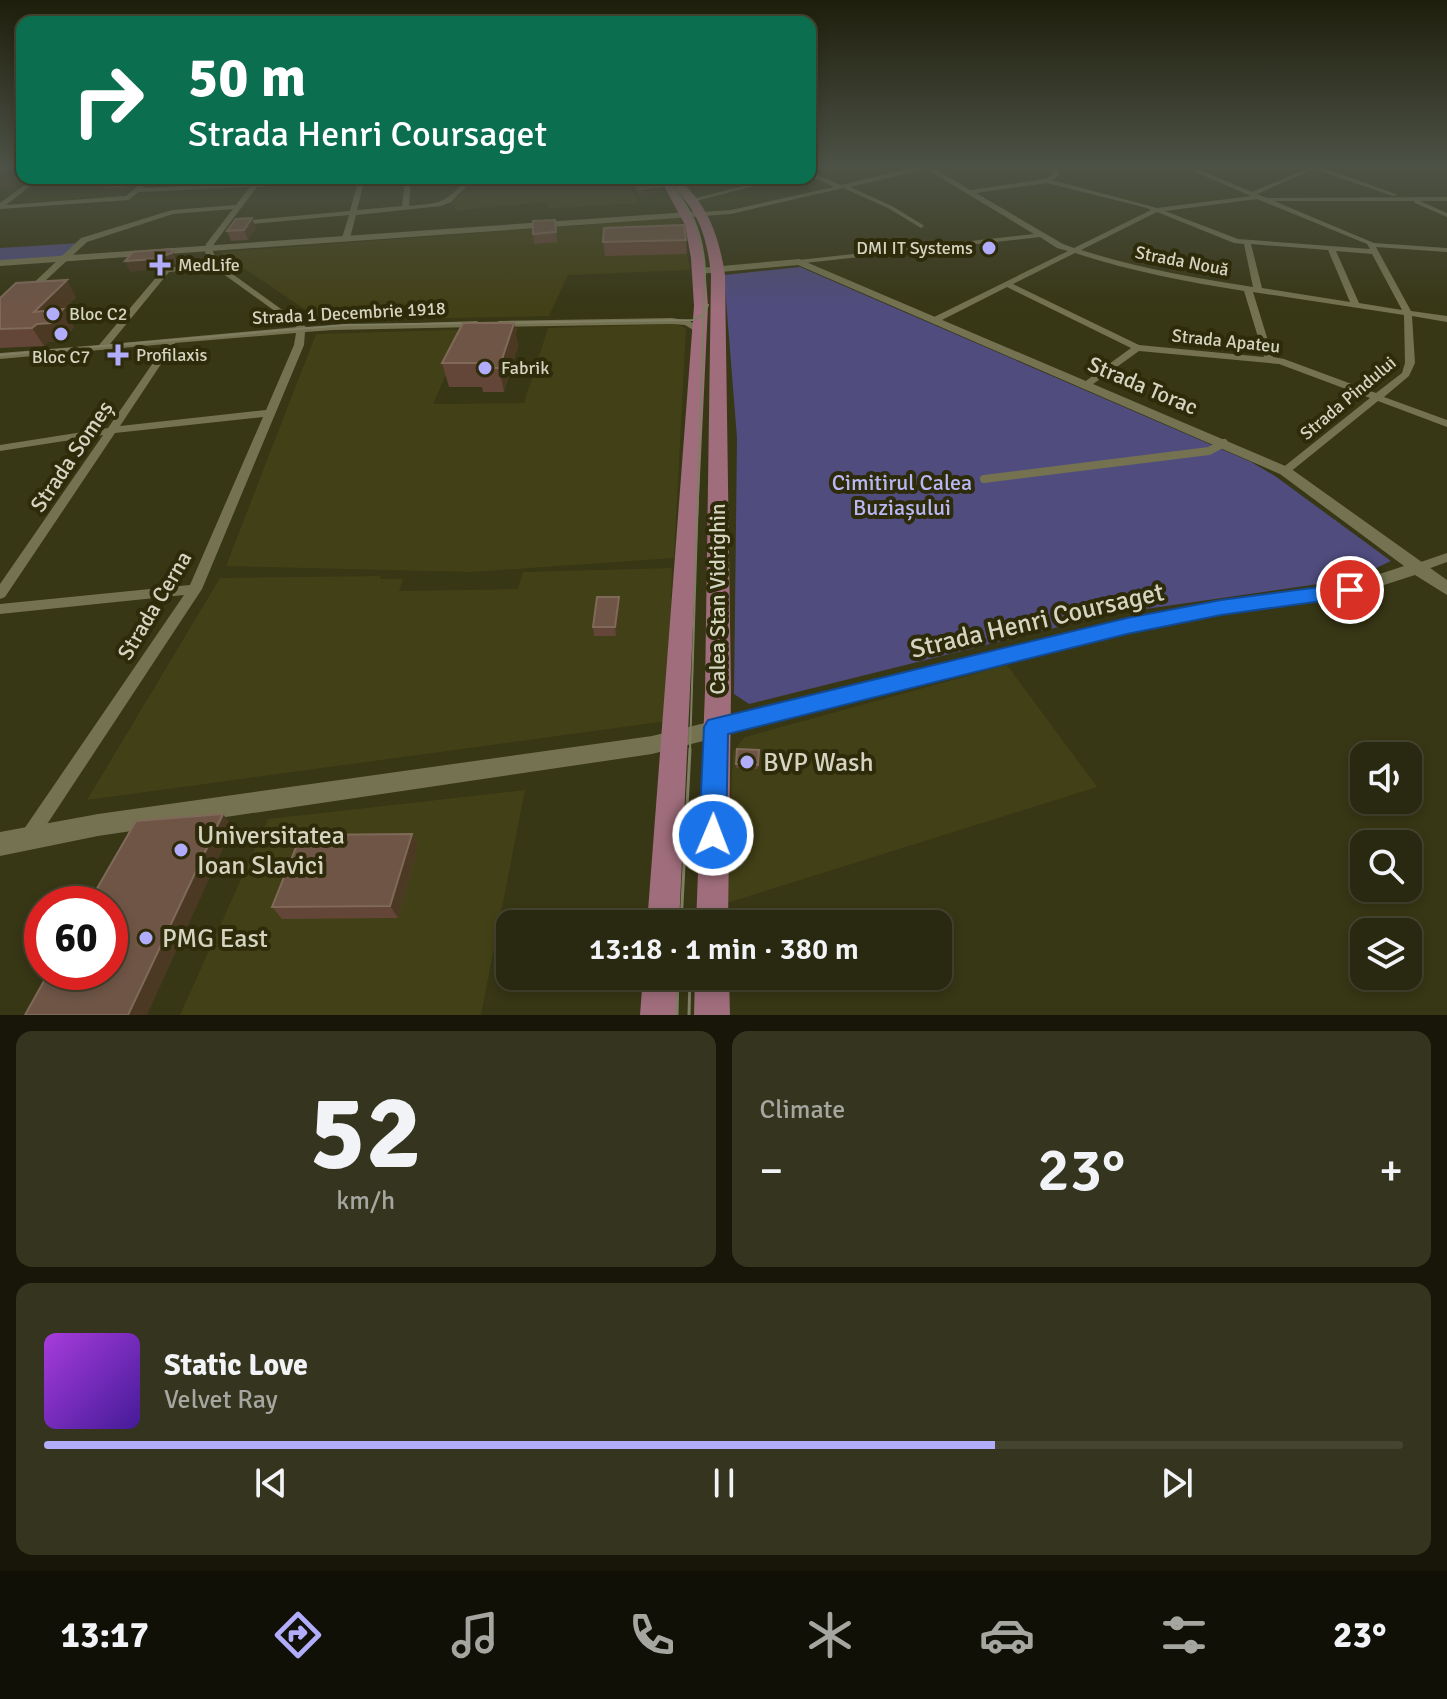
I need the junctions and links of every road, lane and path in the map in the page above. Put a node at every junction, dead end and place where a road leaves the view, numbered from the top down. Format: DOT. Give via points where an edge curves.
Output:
graph roads {
  1 [pos="171,212"];
  2 [pos="235,212"];
  3 [pos="358,212"];
  4 [pos="726,212"];
  5 [pos="899,212"];
  6 [pos="1003,212"];
  7 [pos="1151,212"];
  8 [pos="1163,212"];
  9 [pos="1293,212"];
  10 [pos="351,213"];
  11 [pos="703,214"];
  12 [pos="686,215"];
  13 [pos="225,224"];
  14 [pos="921,226"];
  15 [pos="1041,235"];
  16 [pos="346,238"];
  17 [pos="1247,243"];
  18 [pos="208,248"];
  19 [pos="1374,248"];
  20 [pos="1331,249"];
  21 [pos="1447,250"];
  22 [pos="1073,251"];
  23 [pos="66,258"];
  24 [pos="799,262"];
  25 [pos="0,263"];
  26 [pos="217,266"];
  27 [pos="717,269"];
  28 [pos="699,271"];
  29 [pos="1006,284"];
  30 [pos="1253,289"];
  31 [pos="22,297"];
  32 [pos="1356,305"];
  33 [pos="1408,313"];
  34 [pos="1447,319"];
  35 [pos="935,320"];
  36 [pos="707,326"];
  37 [pos="302,329"];
  38 [pos="173,340"];
  39 [pos="102,347"];
  40 [pos="1137,348"];
  41 [pos="0,356"];
  42 [pos="1269,359"];
  43 [pos="1086,385"];
  44 [pos="1377,398"];
  45 [pos="270,413"];
  46 [pos="1447,424"];
  47 [pos="113,430"];
  48 [pos="1224,443"];
  49 [pos="0,448"];
  50 [pos="1285,471"];
  51 [pos="984,479"];
  52 [pos="1447,557"];
  53 [pos="1417,568"];
  54 [pos="195,589"];
  55 [pos="1447,589"];
  56 [pos="0,594"];
  57 [pos="0,609"];
  58 [pos="716,727"];
  59 [pos="675,740"];
  60 [pos="26,840"];
  61 [pos="0,844"];
  62 [pos="664,910"];
  63 [pos="712,910"];
  64 [pos="659,990"];
  65 [pos="712,990"];
  66 [pos="658,1015"];
  67 [pos="712,1015"];
  1 -- 23 [label="street" via="84,240"];
  2 -- 13 [label="street"];
  3 -- 10 [label="street"];
  4 -- 11 [label="street"];
  5 -- 14 [label="street"];
  6 -- 15 [label="street, Strada Nouă"];
  7 -- 22 [label="street"];
  8 -- 17 [label="street"];
  9 -- 19 [label="street"];
  10 -- 13 [label="street"];
  10 -- 16 [label="street"];
  11 -- 12 [label="street"];
  11 -- 27 [label="main road"];
  12 -- 16 [label="street"];
  12 -- 28 [label="main road"];
  13 -- 18 [label="street"];
  15 -- 22 [label="street, Strada Nouă"];
  15 -- 24 [label="street"];
  16 -- 18 [label="street"];
  17 -- 20 [label="street"];
  17 -- 30 [label="street"];
  18 -- 23 [label="street"];
  18 -- 26 [label="street"];
  19 -- 20 [label="street"];
  19 -- 21 [label="street"];
  19 -- 33 [label="street, Strada Pindului"];
  20 -- 32 [label="street"];
  22 -- 29 [label="street"];
  22 -- 30 [label="street, Strada Nouă" via="1157,273"];
  23 -- 25 [label="street"];
  23 -- 31 [label="street"];
  24 -- 27 [label="street"];
  24 -- 35 [label="street, Strada Torac"];
  26 -- 37 [label="street"];
  26 -- 39 [label="street" via="167,270"];
  27 -- 28 [label="street"];
  27 -- 36 [label="main road"];
  28 -- 36 [label="main road"];
  29 -- 35 [label="street"];
  29 -- 40 [label="street, Strada Apateu"];
  30 -- 32 [label="street, Strada Nouă"];
  30 -- 42 [label="street"];
  32 -- 33 [label="street, Strada Nouă"];
  33 -- 34 [label="street, Strada Nouă"];
  33 -- 44 [label="street, Strada Pindului" via="1410,368"];
  35 -- 43 [label="street, Strada Torac"];
  36 -- 37 [label="street, Strada 1 Decembrie 1918" via="666,321"];
  36 -- 58 [label="main road, Calea Stan Vidrighin"];
  36 -- 59 [label="main road, Calea Stan Vidrighin"];
  37 -- 38 [label="street, Strada 1 Decembrie 1918"];
  37 -- 45 [label="street, Strada Cerna"];
  38 -- 39 [label="street, Strada 1 Decembrie 1918"];
  38 -- 47 [label="street, Strada Someș"];
  39 -- 41 [label="street, Strada 1 Decembrie 1918"];
  40 -- 42 [label="street, Strada Apateu"];
  40 -- 43 [label="street"];
  42 -- 44 [label="street, Strada Apateu"];
  43 -- 48 [label="street, Strada Torac"];
  44 -- 46 [label="street, Strada Apateu"];
  44 -- 50 [label="street, Strada Pindului"];
  45 -- 47 [label="street"];
  45 -- 54 [label="street, Strada Cerna"];
  47 -- 49 [label="street"];
  47 -- 56 [label="street, Strada Someș"];
  48 -- 50 [label="street, Strada Torac"];
  48 -- 51 [label="street" via="1209,451"];
  50 -- 53 [label="street, Strada Torac"];
  52 -- 53 [label="street"];
  53 -- 55 [label="street, Strada Torac"];
  53 -- 58 [label="street, Strada Henri Coursaget" via="1350,590 1127,626"];
  54 -- 57 [label="street"];
  54 -- 60 [label="street, Strada Cerna"];
  58 -- 59 [label="street, Strada Henri Coursaget"];
  58 -- 63 [label="main road, Calea Stan Vidrighin"];
  59 -- 60 [label="street, Strada Henri Coursaget"];
  59 -- 62 [label="main road, Calea Stan Vidrighin"];
  60 -- 61 [label="street, Strada Henri Coursaget"];
  64 -- 66 [label="main road"];
  65 -- 67 [label="main road"];
}
